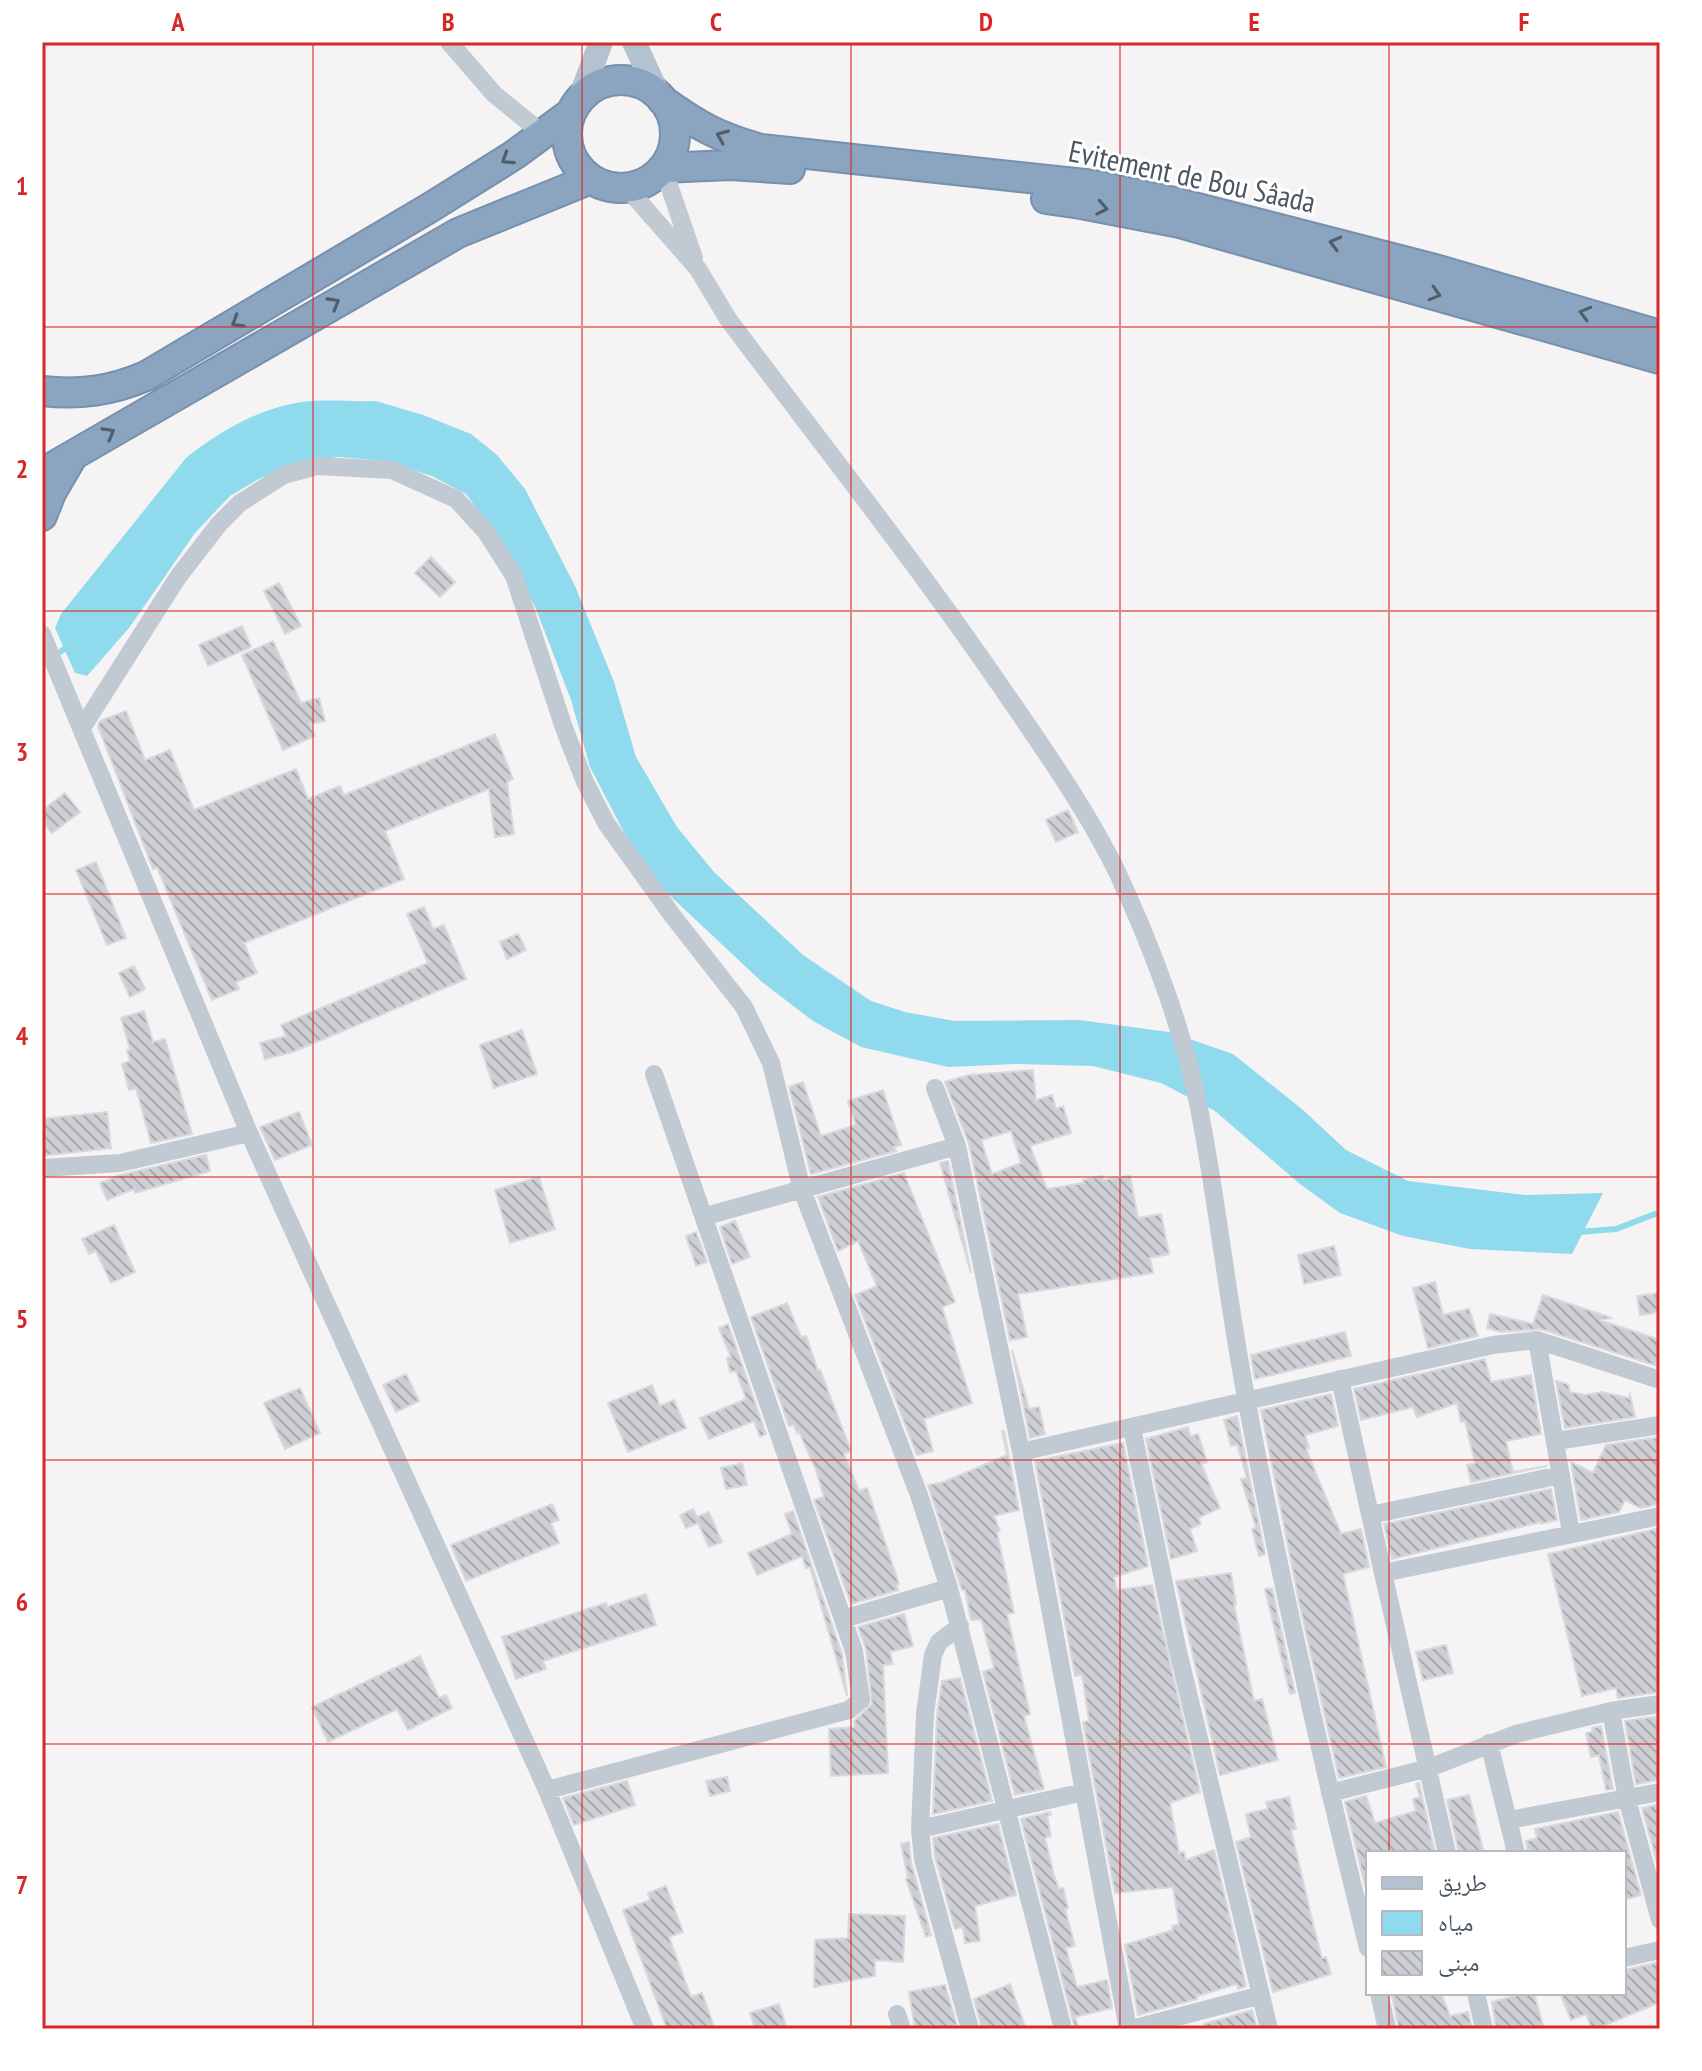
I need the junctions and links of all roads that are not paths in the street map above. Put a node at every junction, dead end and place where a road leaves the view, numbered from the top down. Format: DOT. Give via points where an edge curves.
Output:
graph roads {
  1 [pos="449,42"];
  2 [pos="601,42"];
  3 [pos="634,42"];
  4 [pos="661,98"];
  5 [pos="575,106"];
  6 [pos="542,133"];
  7 [pos="663,168"];
  8 [pos="591,179"];
  9 [pos="627,188"];
  10 [pos="698,269"];
  11 [pos="1660,335"];
  12 [pos="1660,359"];
  13 [pos="42,372"];
  14 [pos="42,391"];
  15 [pos="87,393"];
  16 [pos="74,453"];
  17 [pos="42,473"];
  18 [pos="42,516"];
  19 [pos="42,634"];
  20 [pos="82,728"];
  21 [pos="654,1074"];
  22 [pos="935,1088"];
  23 [pos="249,1133"];
  24 [pos="957,1146"];
  25 [pos="42,1168"];
  26 [pos="802,1190"];
  27 [pos="706,1216"];
  28 [pos="1537,1340"];
  29 [pos="1340,1379"];
  30 [pos="1660,1380"];
  31 [pos="1246,1400"];
  32 [pos="1660,1425"];
  33 [pos="1132,1428"];
  34 [pos="1556,1441"];
  35 [pos="1021,1452"];
  36 [pos="1561,1475"];
  37 [pos="1370,1515"];
  38 [pos="1660,1516"];
  39 [pos="1571,1533"];
  40 [pos="1383,1573"];
  41 [pos="949,1588"];
  42 [pos="843,1619"];
  43 [pos="960,1626"];
  44 [pos="1660,1704"];
  45 [pos="1611,1711"];
  46 [pos="1489,1743"];
  47 [pos="1429,1768"];
  48 [pos="547,1790"];
  49 [pos="1084,1792"];
  50 [pos="1660,1792"];
  51 [pos="1330,1793"];
  52 [pos="1627,1799"];
  53 [pos="1004,1809"];
  54 [pos="1509,1820"];
  55 [pos="920,1829"];
  56 [pos="1447,1851"];
  57 [pos="1516,1851"];
  58 [pos="1658,1908"];
  59 [pos="1366,1940"];
  60 [pos="1660,1950"];
  61 [pos="1626,1958"];
  62 [pos="1261,1995"];
  63 [pos="1379,1995"];
  64 [pos="1476,1995"];
  65 [pos="645,2029"];
  66 [pos="970,2029"];
  67 [pos="1063,2029"];
  68 [pos="1130,2029"];
  69 [pos="1269,2029"];
  70 [pos="1387,2029"];
  71 [pos="1484,2029"];
  1 -- 6 [label="street" via="494,94"];
  2 -- 5 [label="main road"];
  3 -- 4 [label="main road"];
  4 -- 5 [label="highway" via="628,80 610,81 594,87"];
  4 -- 7 [label="highway" via="675,136"];
  11 -- 4 [label="highway, Evitement de Bou Sâada, one-way" via="1435,269 1094,185 761,149 724,139"];
  5 -- 6 [label="highway"];
  5 -- 8 [label="highway" via="566,131 569,150"];
  6 -- 15 [label="highway, one-way" via="431,207 163,366 124,385"];
  7 -- 9 [label="highway" via="647,182"];
  7 -- 10 [label="street"];
  7 -- 12 [label="highway, Evitement de Bou Sâada, one-way" via="730,165 821,172 1081,204 1281,250"];
  8 -- 9 [label="highway"];
  16 -- 8 [label="highway, one-way" via="458,233"];
  9 -- 10 [label="street"];
  10 -- 31 [label="street" via="728,319 967,637 1117,872 1174,1012 1200,1112"];
  13 -- 15 [label="highway"];
  14 -- 15 [label="highway"];
  16 -- 17 [label="highway"];
  16 -- 18 [label="highway"];
  19 -- 20 [label="street"];
  20 -- 23 [label="street"];
  20 -- 26 [label="street" via="178,577 219,524 264,487 317,466 343,466 392,470 456,499 486,532 514,576 564,728 606,823 744,1007 759,1035 779,1089"];
  21 -- 27 [label="street"];
  22 -- 24 [label="street"];
  23 -- 25 [label="street" via="120,1163"];
  23 -- 48 [label="street"];
  24 -- 26 [label="street"];
  24 -- 35 [label="street"];
  26 -- 27 [label="street"];
  26 -- 41 [label="street" via="919,1495"];
  27 -- 42 [label="street"];
  28 -- 29 [label="street"];
  28 -- 30 [label="street"];
  28 -- 34 [label="street"];
  29 -- 31 [label="street"];
  29 -- 37 [label="street"];
  31 -- 33 [label="street"];
  31 -- 51 [label="street"];
  32 -- 34 [label="street"];
  33 -- 35 [label="street"];
  33 -- 62 [label="street" via="1177,1647"];
  34 -- 36 [label="street"];
  35 -- 49 [label="street"];
  36 -- 37 [label="street"];
  36 -- 39 [label="street"];
  37 -- 40 [label="street"];
  38 -- 39 [label="street"];
  39 -- 40 [label="street"];
  40 -- 47 [label="street"];
  41 -- 42 [label="street"];
  41 -- 43 [label="street"];
  42 -- 48 [label="street" via="861,1685 861,1700 855,1706"];
  43 -- 53 [label="street"];
  43 -- 55 [label="street" via="939,1642 933,1655"];
  44 -- 45 [label="street"];
  45 -- 46 [label="street"];
  45 -- 52 [label="street"];
  46 -- 47 [label="street"];
  46 -- 54 [label="street"];
  47 -- 51 [label="street"];
  47 -- 56 [label="street"];
  48 -- 65 [label="street"];
  49 -- 53 [label="street"];
  49 -- 68 [label="street"];
  50 -- 52 [label="street"];
  51 -- 59 [label="street"];
  52 -- 54 [label="street"];
  52 -- 58 [label="street"];
  53 -- 55 [label="street"];
  53 -- 67 [label="street"];
  54 -- 57 [label="street"];
  55 -- 66 [label="street" via="923,1859"];
  60 -- 61 [label="street"];
  62 -- 68 [label="street"];
  62 -- 69 [label="street"];
  63 -- 70 [label="street"];
  64 -- 71 [label="street"];
}
